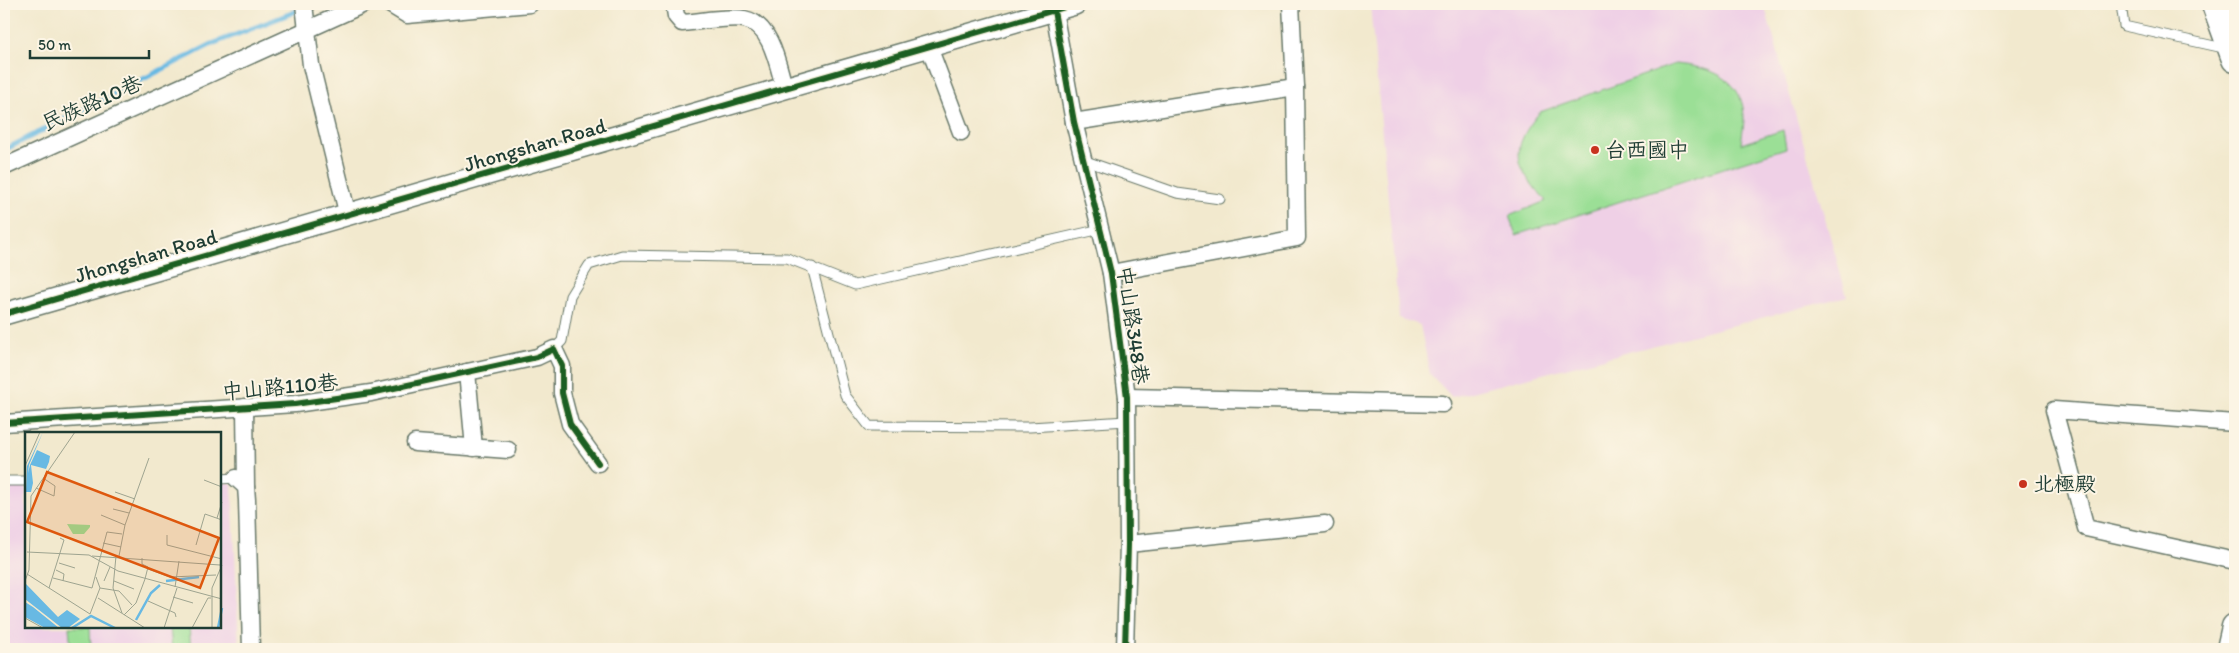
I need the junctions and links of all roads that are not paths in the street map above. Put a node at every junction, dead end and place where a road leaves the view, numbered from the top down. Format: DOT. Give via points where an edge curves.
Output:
graph roads {
  1 [pos="304,4"];
  2 [pos="364,4"];
  3 [pos="389,4"];
  4 [pos="530,4"];
  5 [pos="674,4"];
  6 [pos="1075,4"];
  7 [pos="1291,4"];
  8 [pos="2121,4"];
  9 [pos="2215,4"];
  10 [pos="1054,12"];
  11 [pos="308,28"];
  12 [pos="928,47"];
  13 [pos="2234,53"];
  14 [pos="1295,87"];
  15 [pos="785,90"];
  16 [pos="1074,122"];
  17 [pos="961,132"];
  18 [pos="1083,160"];
  19 [pos="4,167"];
  20 [pos="1220,199"];
  21 [pos="348,216"];
  22 [pos="1101,229"];
  23 [pos="812,267"];
  24 [pos="1111,273"];
  25 [pos="4,314"];
  26 [pos="554,349"];
  27 [pos="467,372"];
  28 [pos="1126,396"];
  29 [pos="1443,404"];
  30 [pos="244,407"];
  31 [pos="1127,421"];
  32 [pos="4,423"];
  33 [pos="2235,423"];
  34 [pos="415,443"];
  35 [pos="474,448"];
  36 [pos="508,450"];
  37 [pos="598,463"];
  38 [pos="4,481"];
  39 [pos="25,481"];
  40 [pos="234,481"];
  41 [pos="1325,524"];
  42 [pos="1128,544"];
  43 [pos="2235,561"];
  44 [pos="2235,627"];
  45 [pos="251,649"];
  46 [pos="1124,649"];
  47 [pos="2230,649"];
  1 -- 11 [label="street"];
  2 -- 11 [label="street, 民族路10巷"];
  3 -- 4 [label="street" via="407,16"];
  5 -- 15 [label="street" via="676,16 682,23 744,19 761,27"];
  6 -- 10 [label="street, Jhongshan Road"];
  7 -- 14 [label="street"];
  8 -- 13 [label="lane" via="2124,26"];
  9 -- 13 [label="main road"];
  10 -- 12 [label="street, Jhongshan Road"];
  10 -- 16 [label="street, 中山路348巷"];
  11 -- 19 [label="street, 民族路10巷"];
  11 -- 21 [label="street" via="311,65"];
  12 -- 15 [label="street, Jhongshan Road"];
  12 -- 17 [label="street"];
  14 -- 16 [label="street"];
  14 -- 24 [label="street" via="1298,238"];
  15 -- 21 [label="street, Jhongshan Road"];
  16 -- 18 [label="street, 中山路348巷"];
  18 -- 20 [label="lane" via="1177,193"];
  18 -- 22 [label="street, 中山路348巷"];
  21 -- 25 [label="street, Jhongshan Road"];
  22 -- 23 [label="lane" via="855,285"];
  22 -- 24 [label="street, 中山路348巷"];
  23 -- 26 [label="lane" via="787,258 622,255 604,259 588,265 570,296 562,341"];
  23 -- 31 [label="lane" via="845,395 868,426 1030,427"];
  24 -- 28 [label="street, 中山路348巷"];
  26 -- 27 [label="street, 中山路110巷" via="537,357"];
  26 -- 37 [label="street" via="562,366 562,393 570,424"];
  27 -- 30 [label="street, 中山路110巷" via="371,393 295,404"];
  27 -- 35 [label="street"];
  28 -- 29 [label="street"];
  28 -- 31 [label="street, 中山路348巷"];
  30 -- 32 [label="street, 中山路110巷"];
  30 -- 40 [label="street"];
  31 -- 42 [label="street, 中山路348巷"];
  33 -- 43 [label="street" via="2054,410 2086,528"];
  34 -- 35 [label="street"];
  35 -- 36 [label="street"];
  38 -- 39 [label="lane"];
  40 -- 45 [label="street"];
  41 -- 42 [label="street"];
  42 -- 46 [label="street, 中山路348巷"];
  44 -- 47 [label="main road"];
}
